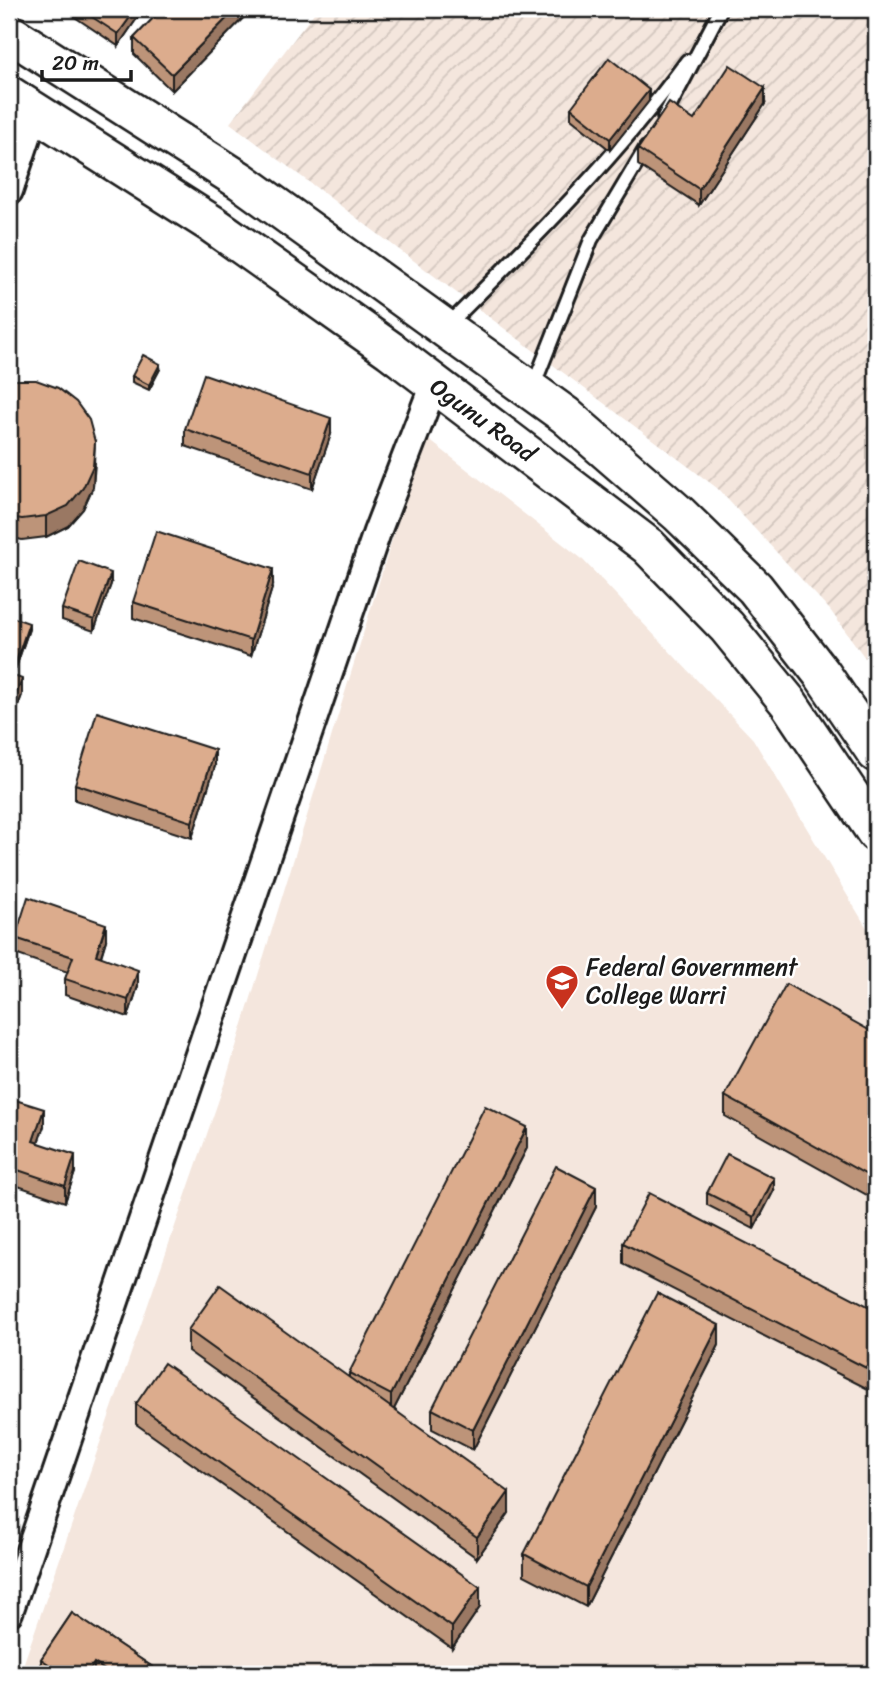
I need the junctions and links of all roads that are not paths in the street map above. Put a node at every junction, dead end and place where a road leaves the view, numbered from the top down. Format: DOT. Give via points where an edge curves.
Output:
graph roads {
  1 [pos="721,9"];
  2 [pos="714,24"];
  3 [pos="9,33"];
  4 [pos="22,104"];
  5 [pos="9,191"];
  6 [pos="445,328"];
  7 [pos="434,384"];
  8 [pos="532,391"];
  9 [pos="876,753"];
  10 [pos="876,833"];
  11 [pos="9,1612"];
  1 -- 2 [label="lane"];
  2 -- 6 [label="lane" via="657,103 566,207"];
  2 -- 8 [label="lane" via="591,240"];
  3 -- 6 [label="main road" via="242,181"];
  4 -- 5 [label="street"];
  4 -- 7 [label="main road, Ogunu Road" via="212,224"];
  6 -- 8 [label="main road"];
  7 -- 10 [label="main road, Ogunu Road" via="648,546 727,628 788,702"];
  7 -- 11 [label="street" via="377,532"];
  8 -- 9 [label="main road" via="678,514 755,588"];
}
